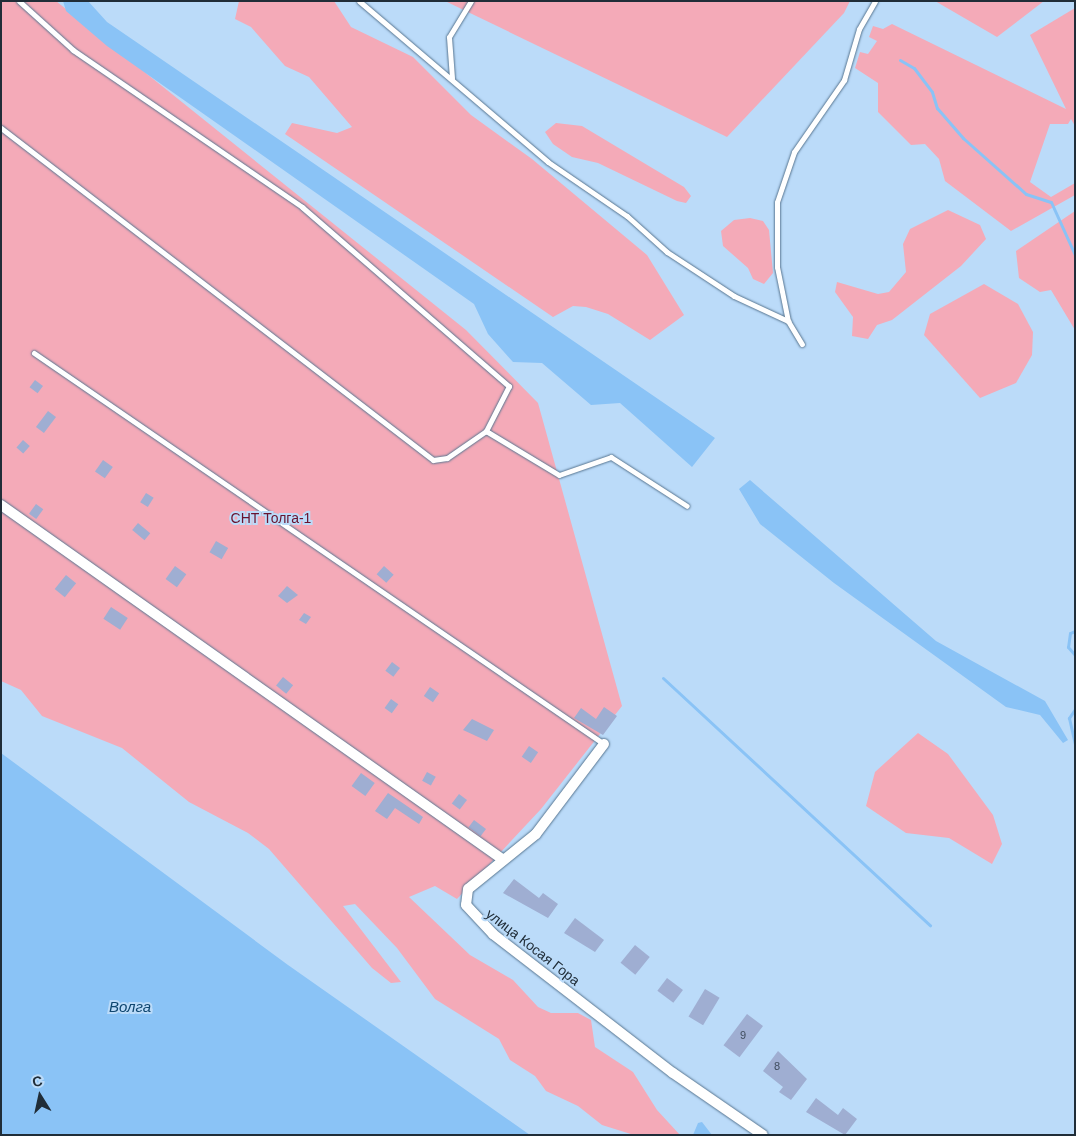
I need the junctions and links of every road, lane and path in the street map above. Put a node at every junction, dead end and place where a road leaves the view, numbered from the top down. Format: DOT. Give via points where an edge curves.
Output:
graph roads {
  1 [pos="19,1"];
  2 [pos="359,1"];
  3 [pos="471,1"];
  4 [pos="875,1"];
  5 [pos="452,78"];
  6 [pos="1,128"];
  7 [pos="788,321"];
  8 [pos="802,344"];
  9 [pos="34,353"];
  10 [pos="486,432"];
  11 [pos="1,505"];
  12 [pos="687,506"];
  13 [pos="604,744"];
  14 [pos="502,859"];
  15 [pos="763,1135"];
  1 -- 10 [label="lane" via="73,50 302,208 510,386"];
  2 -- 5 [label="lane"];
  3 -- 5 [label="lane" via="449,38"];
  4 -- 7 [label="lane" via="859,29 844,80 794,152 777,202 777,267"];
  5 -- 7 [label="lane" via="548,162 627,216 667,252 734,296"];
  6 -- 10 [label="lane" via="433,460 447,458"];
  7 -- 8 [label="lane"];
  9 -- 13 [label="lane"];
  10 -- 12 [label="lane" via="559,474 612,457"];
  11 -- 14 [label="street"];
  13 -- 14 [label="street, улица Косая Гора" via="536,834"];
  14 -- 15 [label="street, улица Косая Гора" via="468,889 466,906 479,923 673,1073"];
}
